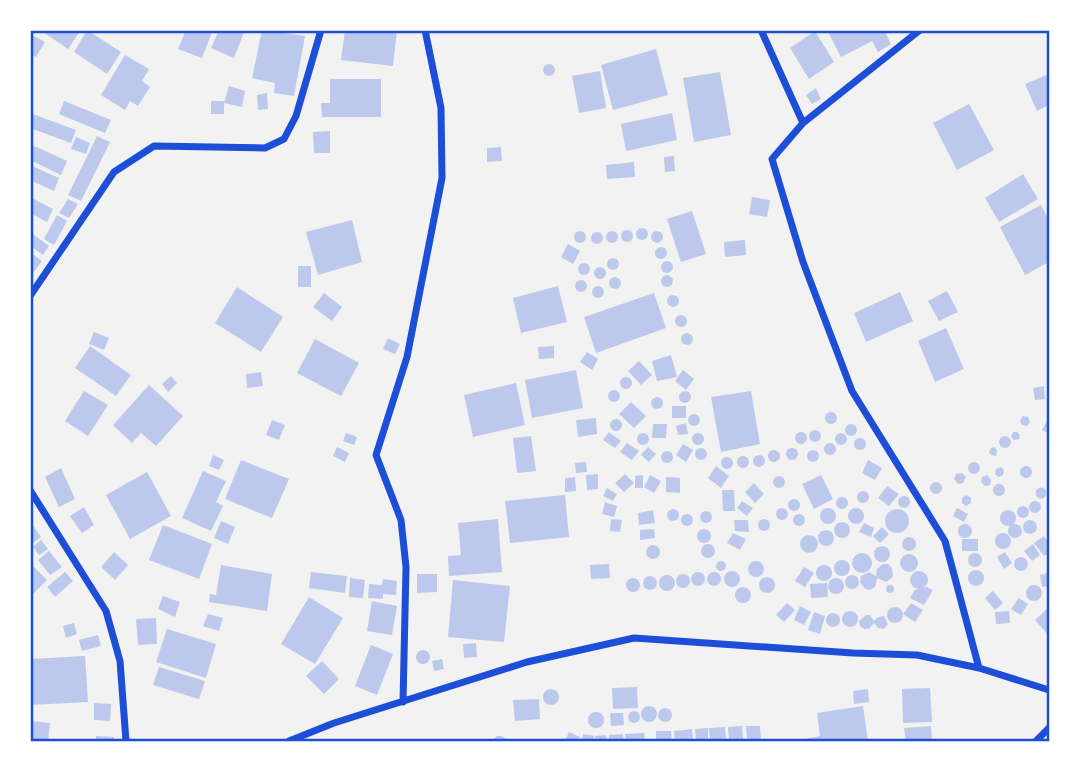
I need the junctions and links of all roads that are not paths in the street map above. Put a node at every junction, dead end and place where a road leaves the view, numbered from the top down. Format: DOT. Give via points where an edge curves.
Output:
graph roads {
  1 [pos="321,30"];
  2 [pos="425,30"];
  3 [pos="761,30"];
  4 [pos="919,30"];
  5 [pos="803,124"];
  6 [pos="30,296"];
  7 [pos="30,490"];
  8 [pos="979,668"];
  9 [pos="1049,690"];
  10 [pos="403,702"];
  11 [pos="1049,728"];
  12 [pos="126,741"];
  13 [pos="289,741"];
  14 [pos="1036,741"];
  1 -- 6 [label="street" via="296,116 284,139 265,148 154,146 114,172"];
  2 -- 10 [label="street" via="441,108 442,178 407,357 376,455 401,520 404,544"];
  3 -- 5 [label="street"];
  4 -- 5 [label="street"];
  5 -- 8 [label="street" via="772,159 803,262 852,391 945,541"];
  7 -- 12 [label="street" via="106,611 120,661"];
  8 -- 9 [label="street"];
  8 -- 10 [label="street" via="917,655 634,638 527,662"];
  10 -- 13 [label="street"];
  11 -- 14 [label="street"];
}
